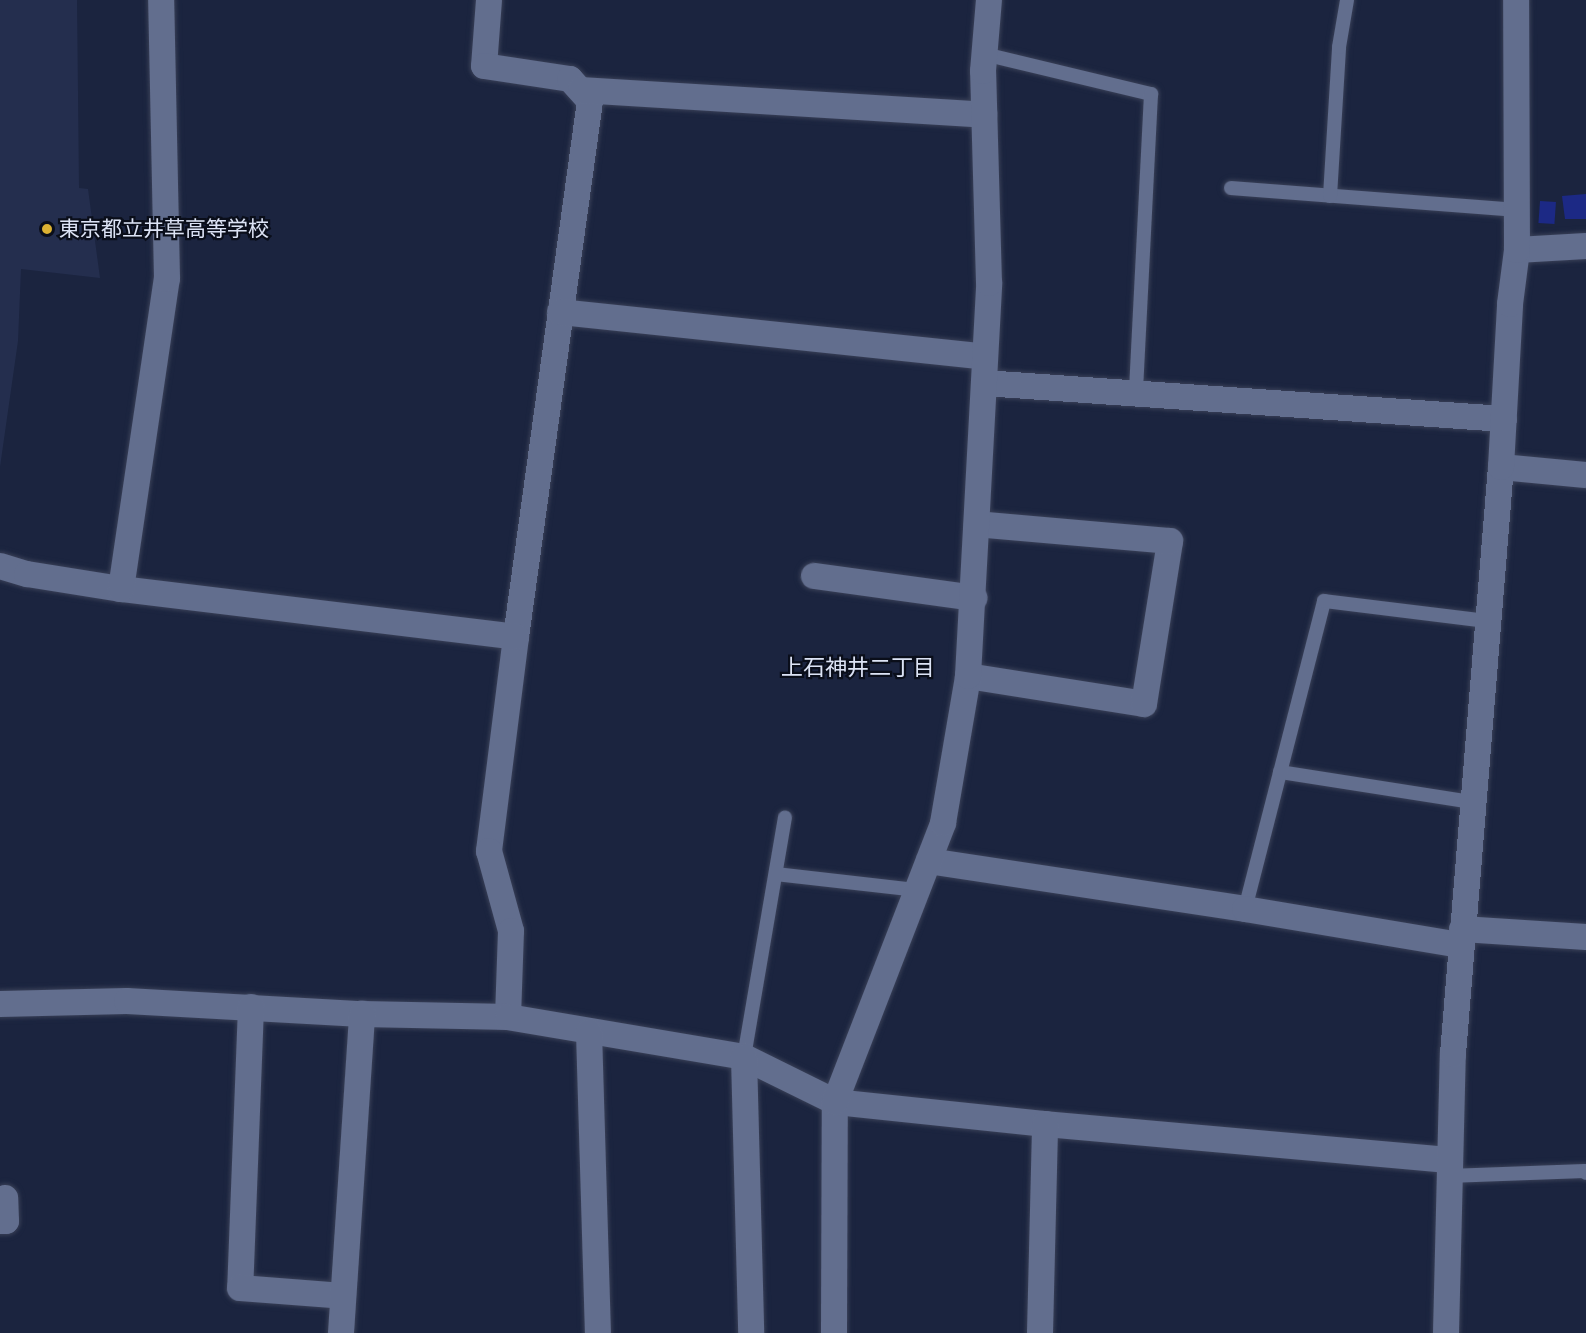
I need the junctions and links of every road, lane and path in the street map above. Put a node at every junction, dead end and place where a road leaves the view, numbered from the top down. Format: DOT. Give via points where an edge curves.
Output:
graph roads {
  1 [pos="161,0"];
  2 [pos="489,0"];
  3 [pos="989,0"];
  4 [pos="1347,0"];
  5 [pos="1516,0"];
  6 [pos="984,54"];
  7 [pos="580,90"];
  8 [pos="984,115"];
  9 [pos="1231,188"];
  10 [pos="1330,196"];
  11 [pos="1517,210"];
  12 [pos="1586,246"];
  13 [pos="1517,250"];
  14 [pos="560,312"];
  15 [pos="985,357"];
  16 [pos="984,383"];
  17 [pos="1136,393"];
  18 [pos="1504,418"];
  19 [pos="1501,467"];
  20 [pos="1586,474"];
  21 [pos="977,524"];
  22 [pos="0,566"];
  23 [pos="814,576"];
  24 [pos="121,589"];
  25 [pos="974,598"];
  26 [pos="1488,621"];
  27 [pos="516,637"];
  28 [pos="969,676"];
  29 [pos="1280,772"];
  30 [pos="1472,802"];
  31 [pos="785,817"];
  32 [pos="929,861"];
  33 [pos="776,874"];
  34 [pos="917,890"];
  35 [pos="1245,909"];
  36 [pos="1461,937"];
  37 [pos="1586,938"];
  38 [pos="0,1004"];
  39 [pos="251,1007"];
  40 [pos="362,1014"];
  41 [pos="508,1017"];
  42 [pos="589,1032"];
  43 [pos="744,1057"];
  44 [pos="835,1102"];
  45 [pos="1046,1125"];
  46 [pos="1448,1168"];
  47 [pos="1586,1173"];
  48 [pos="343,1296"];
  49 [pos="341,1333"];
  50 [pos="598,1333"];
  51 [pos="751,1333"];
  52 [pos="834,1333"];
  53 [pos="1040,1333"];
  54 [pos="1446,1333"];
  1 -- 24 [label="street" via="167,279"];
  2 -- 7 [label="street" via="484,66 570,79"];
  3 -- 6 [label="street"];
  4 -- 10 [label="lane" via="1339,47"];
  5 -- 11 [label="street"];
  6 -- 8 [label="street"];
  6 -- 17 [label="lane" via="1151,94"];
  7 -- 8 [label="street"];
  7 -- 14 [label="street" via="590,101"];
  8 -- 15 [label="street" via="989,284"];
  9 -- 10 [label="lane"];
  10 -- 11 [label="lane"];
  11 -- 13 [label="street"];
  12 -- 13 [label="street"];
  13 -- 18 [label="street"];
  14 -- 15 [label="street"];
  14 -- 27 [label="street"];
  15 -- 16 [label="street"];
  16 -- 17 [label="street"];
  16 -- 21 [label="street"];
  17 -- 18 [label="street"];
  18 -- 19 [label="street"];
  19 -- 20 [label="street"];
  19 -- 26 [label="street"];
  21 -- 25 [label="street"];
  21 -- 28 [label="street" via="1170,541 1144,704"];
  22 -- 24 [label="street"];
  23 -- 25 [label="street"];
  24 -- 27 [label="street"];
  25 -- 28 [label="street"];
  26 -- 29 [label="lane" via="1324,601"];
  26 -- 30 [label="street"];
  27 -- 41 [label="street" via="489,851 511,932"];
  28 -- 32 [label="street" via="943,823"];
  29 -- 30 [label="lane"];
  29 -- 35 [label="lane"];
  30 -- 36 [label="street"];
  31 -- 33 [label="lane"];
  32 -- 34 [label="street"];
  32 -- 35 [label="street"];
  33 -- 34 [label="lane"];
  33 -- 43 [label="lane"];
  34 -- 44 [label="street"];
  35 -- 36 [label="street"];
  36 -- 37 [label="street"];
  36 -- 46 [label="street"];
  38 -- 39 [label="street" via="127,1001"];
  39 -- 40 [label="street"];
  39 -- 48 [label="street" via="240,1288"];
  40 -- 41 [label="street"];
  40 -- 48 [label="street"];
  41 -- 42 [label="street"];
  42 -- 43 [label="street"];
  42 -- 50 [label="street"];
  43 -- 44 [label="street"];
  43 -- 51 [label="street"];
  44 -- 45 [label="street"];
  44 -- 52 [label="street"];
  45 -- 46 [label="street"];
  45 -- 53 [label="street"];
  46 -- 47 [label="lane"];
  46 -- 54 [label="street"];
  48 -- 49 [label="street"];
}
